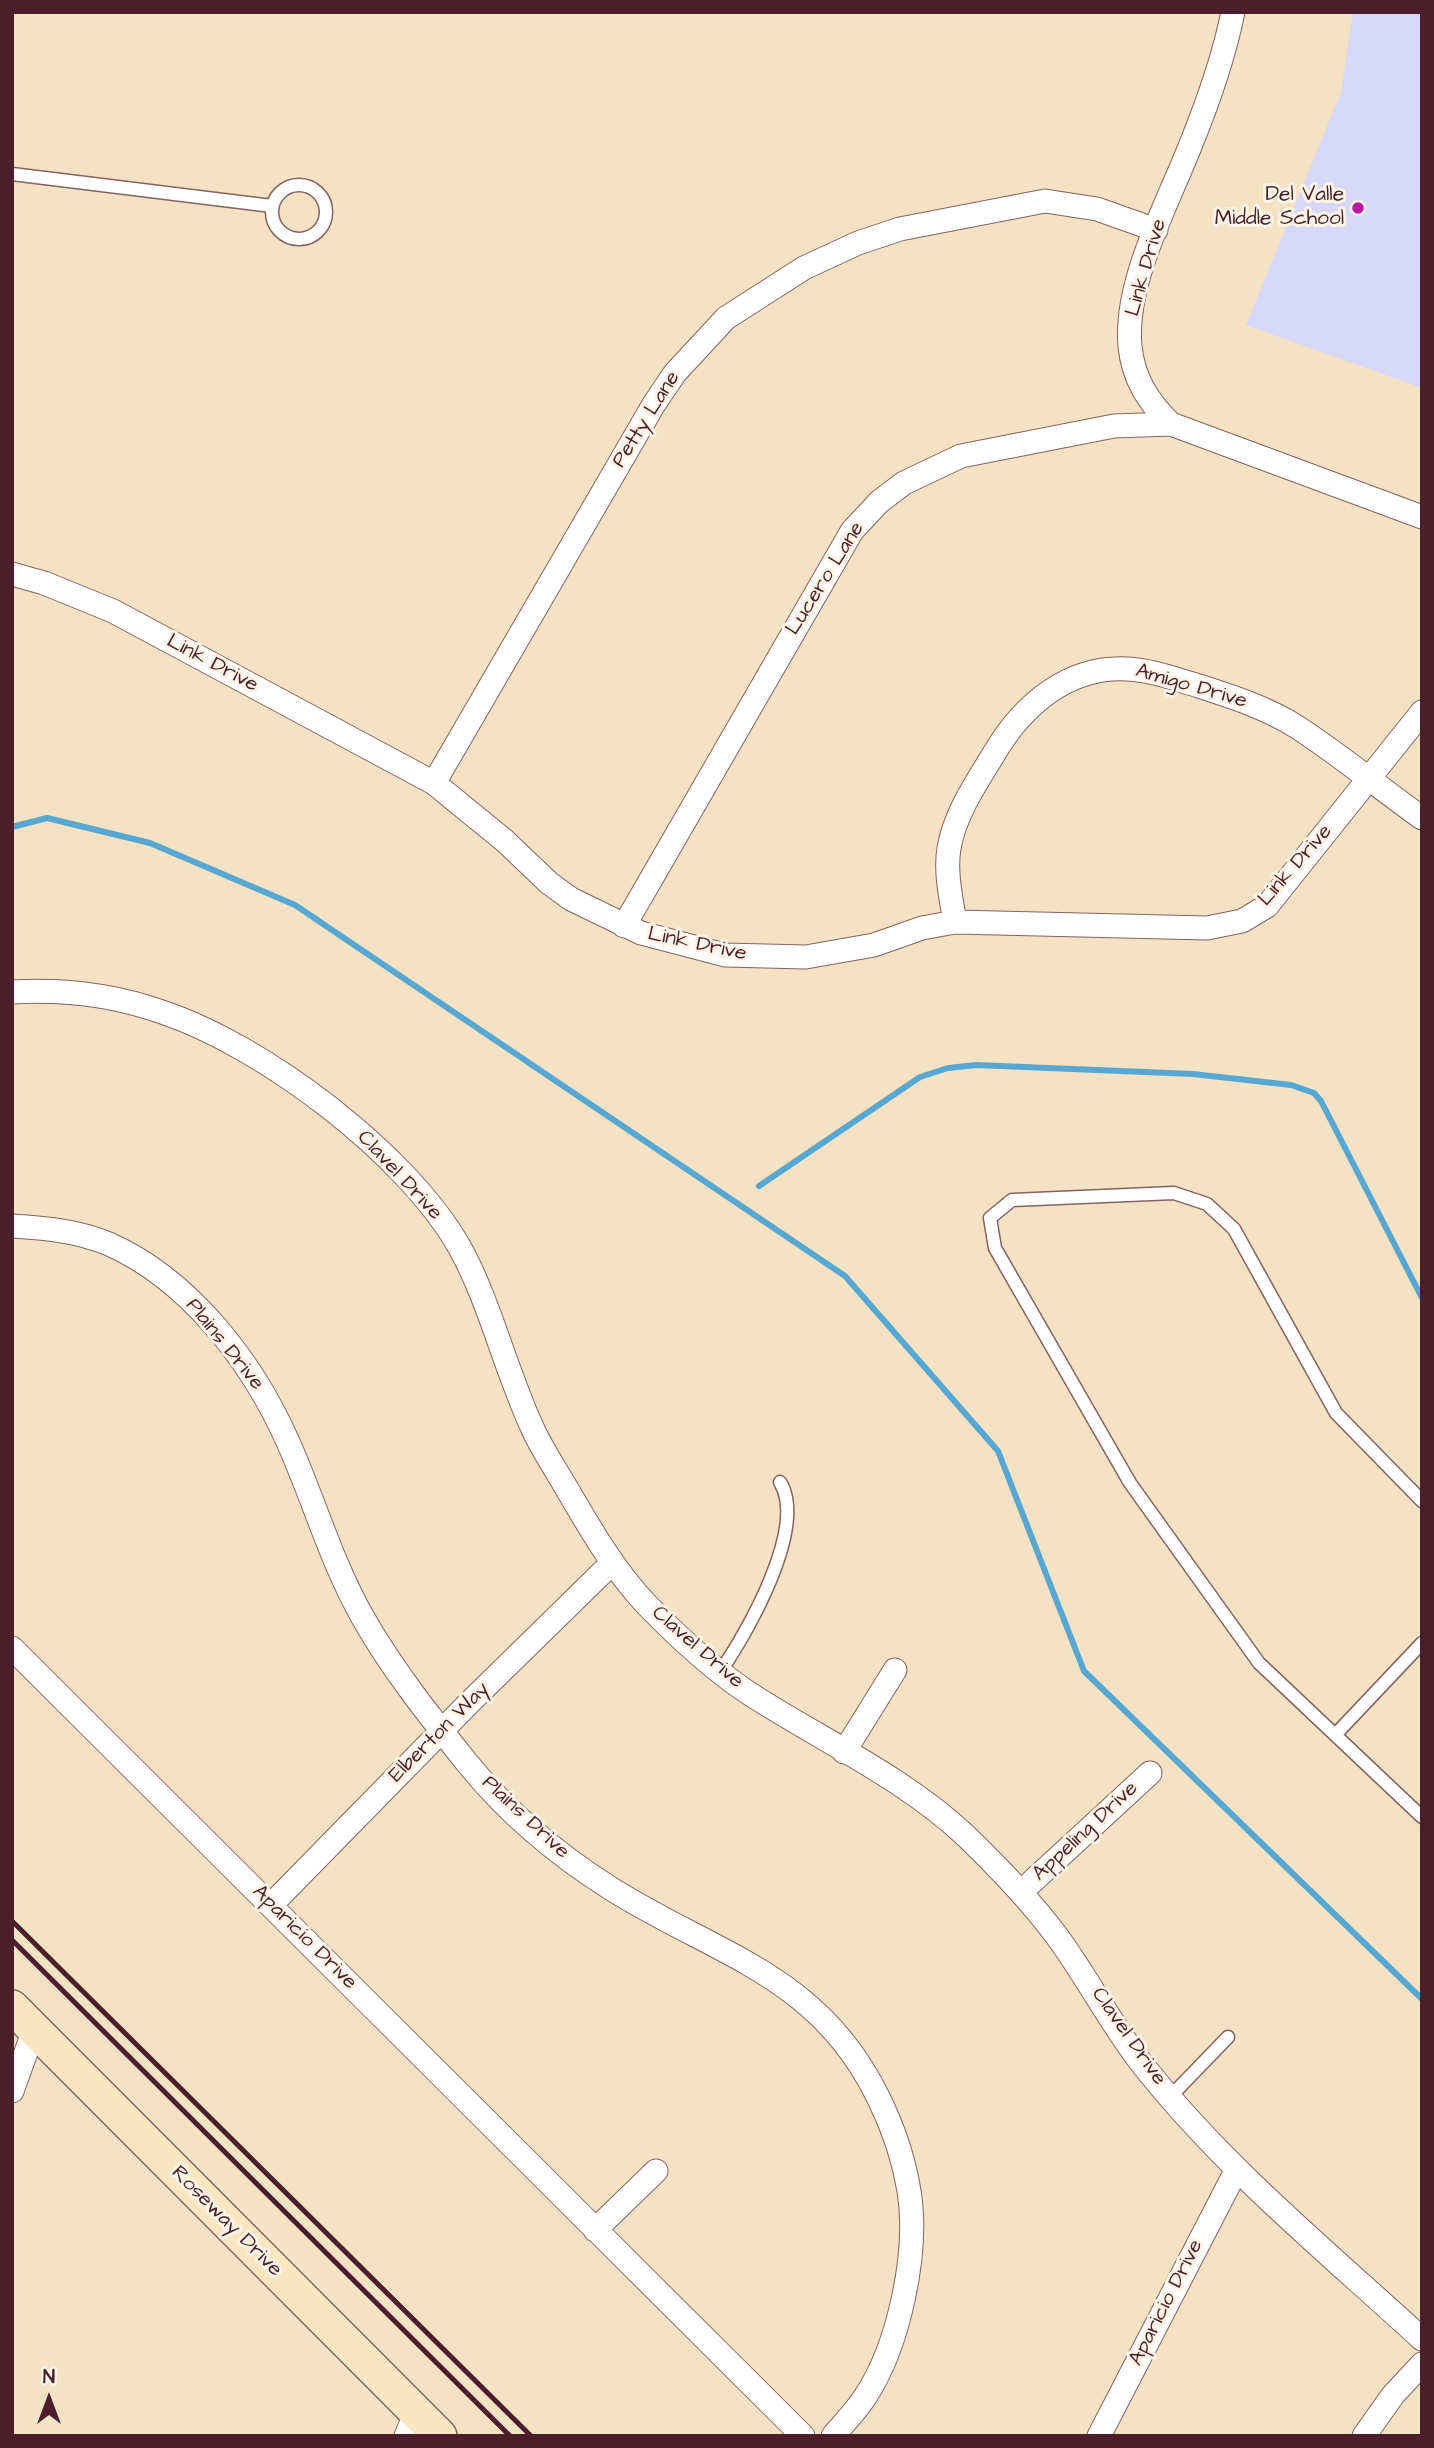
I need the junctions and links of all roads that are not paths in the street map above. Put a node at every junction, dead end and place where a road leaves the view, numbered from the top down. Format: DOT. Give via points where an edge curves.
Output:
graph roads {
  1 [pos="1233,12"];
  2 [pos="12,174"];
  3 [pos="272,206"];
  4 [pos="1156,230"];
  5 [pos="1171,424"];
  6 [pos="1422,517"];
  7 [pos="12,574"];
  8 [pos="1422,712"];
  9 [pos="1368,780"];
  10 [pos="434,783"];
  11 [pos="1422,818"];
  12 [pos="955,922"];
  13 [pos="624,926"];
  14 [pos="12,992"];
  15 [pos="12,1226"];
  16 [pos="780,1482"];
  17 [pos="1422,1501"];
  18 [pos="611,1564"];
  19 [pos="1422,1643"];
  20 [pos="12,1648"];
  21 [pos="895,1670"];
  22 [pos="720,1672"];
  23 [pos="445,1731"];
  24 [pos="1335,1735"];
  25 [pos="844,1752"];
  26 [pos="1150,1773"];
  27 [pos="1422,1816"];
  28 [pos="1022,1891"];
  29 [pos="271,1905"];
  30 [pos="23,2018"];
  31 [pos="1228,2037"];
  32 [pos="12,2091"];
  33 [pos="1170,2097"];
  34 [pos="656,2171"];
  35 [pos="1236,2171"];
  36 [pos="595,2230"];
  37 [pos="1422,2339"];
  38 [pos="1422,2364"];
  39 [pos="411,2424"];
  40 [pos="440,2436"];
  41 [pos="803,2436"];
  42 [pos="833,2436"];
  43 [pos="1099,2436"];
  44 [pos="1364,2436"];
  1 -- 4 [label="street, Link Drive" via="1217,72"];
  2 -- 3 [label="lane"];
  3 -- 3 [label="lane" via="281,232 297,239 315,234 326,220 325,201 306,185 288,186"];
  4 -- 5 [label="street, Link Drive" via="1133,300 1130,346 1142,390"];
  4 -- 10 [label="street, Petty Lane" via="1097,209 1045,201 900,229 804,268 726,318 675,373 654,404"];
  5 -- 6 [label="street, Link Drive"];
  5 -- 13 [label="street, Lucero Lane" via="1114,426 961,456 904,483 879,502 852,531"];
  7 -- 10 [label="street, Link Drive" via="113,611"];
  8 -- 9 [label="street, Link Drive"];
  9 -- 11 [label="street, Amigo Drive"];
  9 -- 12 [label="street, Link Drive" via="1267,906 1242,921 1207,928"];
  9 -- 12 [label="street, Amigo Drive" via="1297,727 1266,710 1150,672 1091,671 1048,691 1031,705 1010,727 965,802 949,848"];
  10 -- 13 [label="street, Link Drive" via="549,883"];
  12 -- 13 [label="street, Link Drive" via="874,945 806,957 763,958 686,947"];
  14 -- 18 [label="street, Clavel Drive" via="72,992 121,1000 196,1025 295,1083 351,1123 390,1160 429,1201 461,1250 533,1430"];
  15 -- 23 [label="street, Plains Drive" via="68,1231 108,1244 170,1282 197,1307 242,1360 264,1395 363,1618"];
  16 -- 22 [label="lane" via="787,1493 787,1523 768,1587"];
  17 -- 24 [label="lane" via="1336,1413 1234,1229 1208,1205 1174,1193 1012,1200 990,1218 995,1248 1130,1483 1259,1663"];
  18 -- 22 [label="street, Clavel Drive" via="671,1630"];
  18 -- 23 [label="street, Elberton Way"];
  19 -- 24 [label="lane"];
  20 -- 29 [label="street, Aparicio Drive"];
  21 -- 25 [label="street"];
  22 -- 25 [label="street, Clavel Drive"];
  23 -- 29 [label="street, Elberton Way"];
  23 -- 42 [label="street, Plains Drive" via="500,1800 566,1857 655,1915 757,1966 817,2012 878,2097 907,2181 911,2238 905,2285 891,2340 866,2396"];
  24 -- 27 [label="lane"];
  25 -- 28 [label="street, Clavel Drive" via="915,1796 961,1832"];
  26 -- 28 [label="street, Appeling Drive"];
  28 -- 33 [label="street, Clavel Drive" via="1123,2038"];
  29 -- 36 [label="street, Aparicio Drive"];
  30 -- 32 [label="street"];
  30 -- 39 [label="street, Roseway Drive"];
  31 -- 33 [label="lane"];
  33 -- 35 [label="street, Clavel Drive"];
  34 -- 36 [label="street"];
  35 -- 37 [label="street, Clavel Drive"];
  35 -- 43 [label="street, Aparicio Drive"];
  36 -- 41 [label="street, Aparicio Drive"];
  38 -- 44 [label="street"];
  39 -- 40 [label="street, Roseway Drive"];
}
